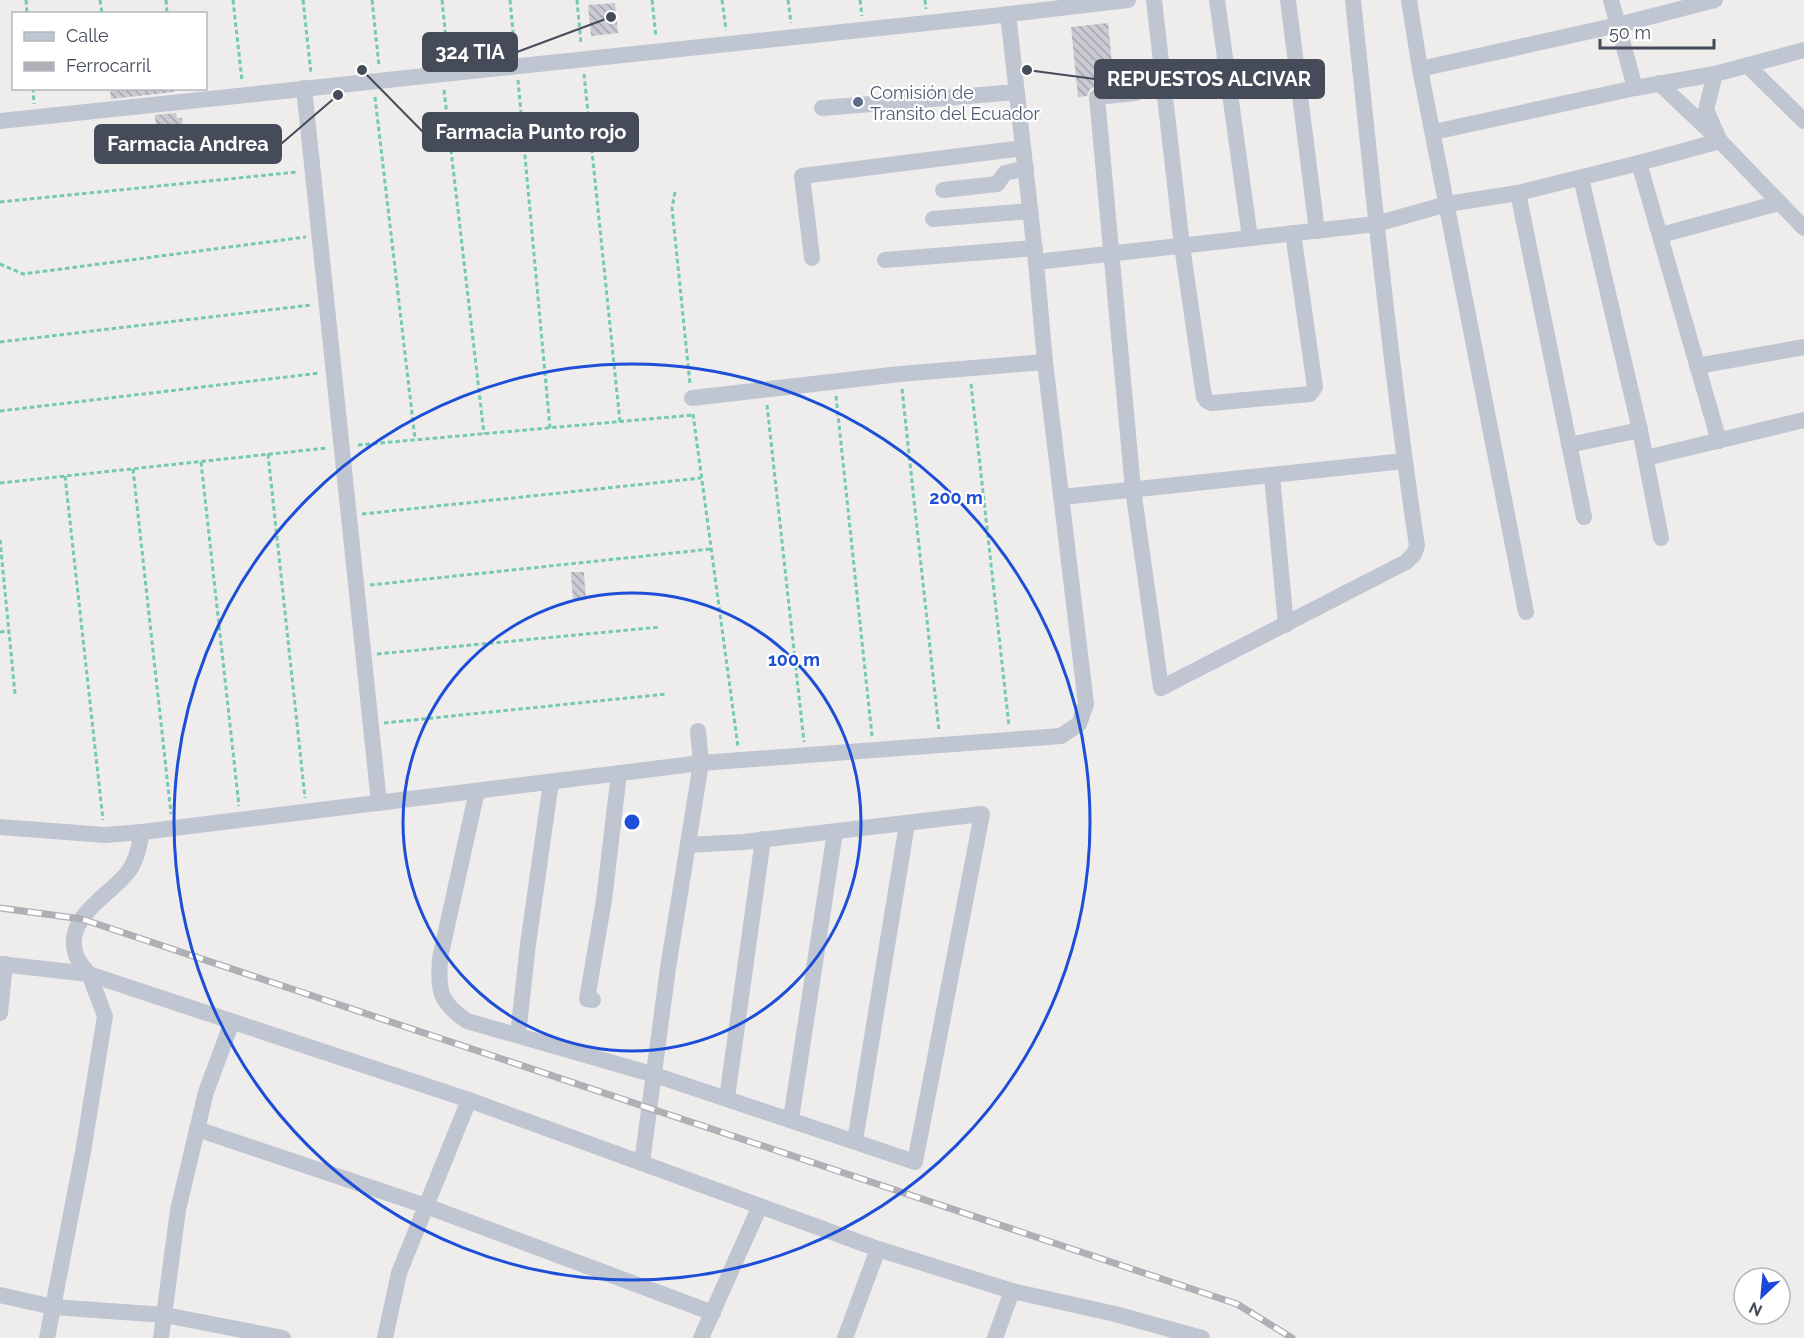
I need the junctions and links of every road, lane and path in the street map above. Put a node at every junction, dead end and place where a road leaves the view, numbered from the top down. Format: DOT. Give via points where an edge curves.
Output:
graph roads {
  1 [pos="233,0"];
  2 [pos="303,0"];
  3 [pos="372,0"];
  4 [pos="442,0"];
  5 [pos="510,0"];
  6 [pos="577,0"];
  7 [pos="652,0"];
  8 [pos="722,0"];
  9 [pos="788,0"];
  10 [pos="1128,0"];
  11 [pos="1154,0"];
  12 [pos="1217,0"];
  13 [pos="1288,0"];
  14 [pos="1353,0"];
  15 [pos="1409,0"];
  16 [pos="1611,0"];
  17 [pos="1715,0"];
  18 [pos="1008,14"];
  19 [pos="1618,25"];
  20 [pos="792,37"];
  21 [pos="728,44"];
  22 [pos="1804,50"];
  23 [pos="658,51"];
  24 [pos="583,59"];
  25 [pos="1747,65"];
  26 [pos="517,66"];
  27 [pos="1420,69"];
  28 [pos="446,73"];
  29 [pos="1715,74"];
  30 [pos="377,80"];
  31 [pos="1659,83"];
  32 [pos="309,87"];
  33 [pos="1635,88"];
  34 [pos="1017,92"];
  35 [pos="1136,93"];
  36 [pos="244,94"];
  37 [pos="822,108"];
  38 [pos="0,121"];
  39 [pos="1804,121"];
  40 [pos="1434,132"];
  41 [pos="1720,141"];
  42 [pos="1023,148"];
  43 [pos="1639,163"];
  44 [pos="1026,168"];
  45 [pos="313,170"];
  46 [pos="1581,178"];
  47 [pos="944,190"];
  48 [pos="675,192"];
  49 [pos="1518,193"];
  50 [pos="0,202"];
  51 [pos="1779,203"];
  52 [pos="1447,204"];
  53 [pos="1030,211"];
  54 [pos="933,219"];
  55 [pos="1376,224"];
  56 [pos="1804,228"];
  57 [pos="1317,231"];
  58 [pos="1293,233"];
  59 [pos="1661,235"];
  60 [pos="319,236"];
  61 [pos="1250,238"];
  62 [pos="1182,246"];
  63 [pos="1113,253"];
  64 [pos="1036,255"];
  65 [pos="812,258"];
  66 [pos="885,260"];
  67 [pos="0,264"];
  68 [pos="326,303"];
  69 [pos="0,342"];
  70 [pos="1804,347"];
  71 [pos="1045,362"];
  72 [pos="1697,366"];
  73 [pos="969,368"];
  74 [pos="333,372"];
  75 [pos="900,374"];
  76 [pos="835,382"];
  77 [pos="766,390"];
  78 [pos="692,398"];
  79 [pos="0,411"];
  80 [pos="693,415"];
  81 [pos="1804,420"];
  82 [pos="620,422"];
  83 [pos="550,428"];
  84 [pos="1640,430"];
  85 [pos="484,434"];
  86 [pos="416,440"];
  87 [pos="1719,441"];
  88 [pos="1569,445"];
  89 [pos="341,446"];
  90 [pos="268,454"];
  91 [pos="1646,458"];
  92 [pos="1404,461"];
  93 [pos="201,462"];
  94 [pos="133,469"];
  95 [pos="65,476"];
  96 [pos="1272,476"];
  97 [pos="702,478"];
  98 [pos="0,483"];
  99 [pos="1133,489"];
  100 [pos="1062,497"];
  101 [pos="348,515"];
  102 [pos="1584,517"];
  103 [pos="1661,538"];
  104 [pos="0,540"];
  105 [pos="711,549"];
  106 [pos="1,561"];
  107 [pos="356,587"];
  108 [pos="1526,612"];
  109 [pos="1286,625"];
  110 [pos="660,627"];
  111 [pos="9,631"];
  112 [pos="0,632"];
  113 [pos="363,655"];
  114 [pos="15,694"];
  115 [pos="666,694"];
  116 [pos="370,724"];
  117 [pos="699,731"];
  118 [pos="1010,740"];
  119 [pos="940,745"];
  120 [pos="873,750"];
  121 [pos="805,755"];
  122 [pos="740,760"];
  123 [pos="701,763"];
  124 [pos="619,773"];
  125 [pos="551,782"];
  126 [pos="477,791"];
  127 [pos="379,803"];
  128 [pos="306,812"];
  129 [pos="241,820"];
  130 [pos="907,824"];
  131 [pos="0,827"];
  132 [pos="173,828"];
  133 [pos="142,832"];
  134 [pos="835,832"];
  135 [pos="105,835"];
  136 [pos="763,839"];
  137 [pos="688,845"];
  138 [pos="3,964"];
  139 [pos="89,974"];
  140 [pos="593,1000"];
  141 [pos="0,1013"];
  142 [pos="232,1022"];
  143 [pos="518,1035"];
  144 [pos="655,1075"];
  145 [pos="727,1098"];
  146 [pos="469,1100"];
  147 [pos="791,1119"];
  148 [pos="197,1129"];
  149 [pos="855,1141"];
  150 [pos="642,1163"];
  151 [pos="426,1206"];
  152 [pos="760,1206"];
  153 [pos="878,1249"];
  154 [pos="1012,1291"];
  155 [pos="0,1295"];
  156 [pos="53,1307"];
  157 [pos="712,1313"];
  158 [pos="165,1315"];
  159 [pos="1193,1337"];
  160 [pos="47,1338"];
  161 [pos="161,1338"];
  162 [pos="283,1338"];
  163 [pos="385,1338"];
  164 [pos="701,1338"];
  165 [pos="845,1338"];
  166 [pos="995,1338"];
  1 -- 36 [label="path"];
  2 -- 32 [label="path"];
  3 -- 30 [label="path"];
  4 -- 28 [label="path"];
  5 -- 26 [label="path"];
  6 -- 24 [label="path"];
  7 -- 23 [label="path"];
  8 -- 21 [label="path"];
  9 -- 20 [label="path"];
  10 -- 18 [label="street"];
  11 -- 62 [label="street"];
  12 -- 61 [label="street"];
  13 -- 57 [label="street"];
  14 -- 55 [label="street"];
  15 -- 27 [label="street"];
  16 -- 19 [label="street"];
  17 -- 19 [label="street"];
  18 -- 20 [label="street"];
  18 -- 34 [label="street"];
  19 -- 27 [label="street"];
  19 -- 33 [label="street"];
  20 -- 21 [label="street"];
  21 -- 23 [label="street" via="679,57"];
  22 -- 25 [label="street"];
  23 -- 24 [label="street"];
  24 -- 26 [label="street"];
  24 -- 82 [label="path"];
  25 -- 29 [label="street"];
  25 -- 39 [label="street"];
  26 -- 28 [label="street"];
  26 -- 83 [label="path"];
  27 -- 40 [label="street"];
  28 -- 30 [label="street"];
  28 -- 85 [label="path"];
  29 -- 31 [label="street"];
  29 -- 41 [label="street" via="1706,110"];
  30 -- 32 [label="street"];
  30 -- 86 [label="path"];
  31 -- 33 [label="street"];
  31 -- 41 [label="street"];
  32 -- 36 [label="street"];
  32 -- 45 [label="street"];
  33 -- 40 [label="street"];
  34 -- 37 [label="street"];
  34 -- 42 [label="street"];
  35 -- 63 [label="street" via="1097,96"];
  36 -- 38 [label="street"];
  40 -- 52 [label="street"];
  41 -- 43 [label="street"];
  41 -- 51 [label="street"];
  42 -- 44 [label="street"];
  42 -- 65 [label="street" via="802,176"];
  43 -- 46 [label="street"];
  43 -- 59 [label="street"];
  44 -- 47 [label="street" via="1005,172 997,184"];
  44 -- 53 [label="street"];
  45 -- 50 [label="path"];
  45 -- 60 [label="street"];
  46 -- 49 [label="street"];
  46 -- 84 [label="street"];
  48 -- 78 [label="path" via="672,208"];
  49 -- 52 [label="street"];
  49 -- 88 [label="street"];
  51 -- 56 [label="street"];
  51 -- 59 [label="street"];
  52 -- 55 [label="street"];
  52 -- 108 [label="street"];
  53 -- 54 [label="street"];
  53 -- 64 [label="street"];
  55 -- 57 [label="street"];
  55 -- 92 [label="street"];
  57 -- 58 [label="street"];
  58 -- 61 [label="street"];
  58 -- 62 [label="street" via="1315,387 1310,394 1207,401"];
  59 -- 72 [label="street"];
  60 -- 67 [label="path" via="22,274"];
  60 -- 68 [label="street"];
  61 -- 62 [label="street"];
  62 -- 63 [label="street"];
  63 -- 64 [label="street"];
  63 -- 99 [label="street"];
  64 -- 66 [label="street"];
  64 -- 71 [label="street"];
  68 -- 69 [label="path"];
  68 -- 74 [label="street"];
  70 -- 72 [label="street"];
  71 -- 73 [label="street"];
  71 -- 100 [label="street"];
  72 -- 87 [label="street"];
  73 -- 75 [label="street"];
  73 -- 118 [label="path"];
  74 -- 79 [label="path"];
  74 -- 89 [label="street"];
  75 -- 76 [label="street"];
  75 -- 119 [label="path"];
  76 -- 77 [label="street"];
  76 -- 120 [label="path"];
  77 -- 78 [label="street"];
  77 -- 121 [label="path"];
  78 -- 80 [label="path"];
  80 -- 82 [label="path"];
  80 -- 97 [label="path"];
  81 -- 87 [label="street"];
  82 -- 83 [label="path"];
  83 -- 85 [label="path"];
  84 -- 88 [label="street"];
  84 -- 91 [label="street"];
  85 -- 86 [label="path"];
  86 -- 89 [label="path"];
  87 -- 91 [label="street"];
  88 -- 102 [label="street"];
  89 -- 90 [label="path"];
  89 -- 101 [label="street"];
  90 -- 93 [label="path"];
  90 -- 128 [label="path"];
  91 -- 103 [label="street"];
  92 -- 96 [label="street"];
  92 -- 109 [label="street" via="1417,546 1414,554 1406,562"];
  93 -- 94 [label="path"];
  93 -- 129 [label="path"];
  94 -- 95 [label="path"];
  94 -- 132 [label="path"];
  95 -- 98 [label="path"];
  95 -- 135 [label="path"];
  96 -- 99 [label="street"];
  96 -- 109 [label="street"];
  97 -- 101 [label="path"];
  97 -- 105 [label="path"];
  99 -- 100 [label="street"];
  99 -- 109 [label="street" via="1161,688"];
  100 -- 118 [label="street" via="1086,704 1079,724 1061,736"];
  101 -- 107 [label="street"];
  104 -- 106 [label="path"];
  105 -- 107 [label="path"];
  105 -- 122 [label="path"];
  106 -- 111 [label="path"];
  107 -- 113 [label="street"];
  110 -- 113 [label="path"];
  111 -- 112 [label="path"];
  111 -- 114 [label="path"];
  113 -- 116 [label="street"];
  115 -- 116 [label="path"];
  116 -- 127 [label="street"];
  117 -- 123 [label="street"];
  118 -- 119 [label="street"];
  119 -- 120 [label="street"];
  120 -- 121 [label="street"];
  121 -- 122 [label="street"];
  122 -- 123 [label="street"];
  123 -- 124 [label="street"];
  123 -- 137 [label="street"];
  124 -- 125 [label="street"];
  124 -- 140 [label="street" via="587,999"];
  125 -- 126 [label="street"];
  125 -- 143 [label="street"];
  126 -- 127 [label="street"];
  126 -- 143 [label="street" via="440,958 440,993 451,1010 467,1021"];
  127 -- 128 [label="street"];
  128 -- 129 [label="street"];
  129 -- 132 [label="street"];
  130 -- 134 [label="street"];
  130 -- 149 [label="street"];
  130 -- 149 [label="street" via="982,814 915,1162"];
  131 -- 135 [label="street"];
  132 -- 133 [label="street"];
  133 -- 135 [label="street"];
  133 -- 139 [label="street" via="130,870 86,913 75,933 76,957"];
  134 -- 136 [label="street"];
  134 -- 147 [label="street"];
  136 -- 137 [label="street"];
  136 -- 145 [label="street"];
  137 -- 144 [label="street"];
  138 -- 139 [label="street"];
  138 -- 141 [label="street"];
  139 -- 142 [label="street"];
  139 -- 156 [label="street" via="105,1017"];
  142 -- 146 [label="street"];
  142 -- 148 [label="street"];
  143 -- 144 [label="street"];
  144 -- 145 [label="street"];
  144 -- 150 [label="street"];
  145 -- 147 [label="street"];
  146 -- 150 [label="street"];
  146 -- 151 [label="street"];
  147 -- 149 [label="street"];
  148 -- 151 [label="street"];
  148 -- 158 [label="street" via="178,1210"];
  150 -- 152 [label="street"];
  151 -- 157 [label="street"];
  151 -- 163 [label="street" via="399,1273"];
  152 -- 153 [label="street"];
  152 -- 157 [label="street"];
  153 -- 154 [label="street"];
  153 -- 165 [label="street"];
  154 -- 159 [label="street" via="1115,1314"];
  154 -- 166 [label="street"];
  155 -- 156 [label="street"];
  156 -- 158 [label="street"];
  156 -- 160 [label="street"];
  157 -- 164 [label="street"];
  158 -- 161 [label="street"];
  158 -- 162 [label="street"];
}
